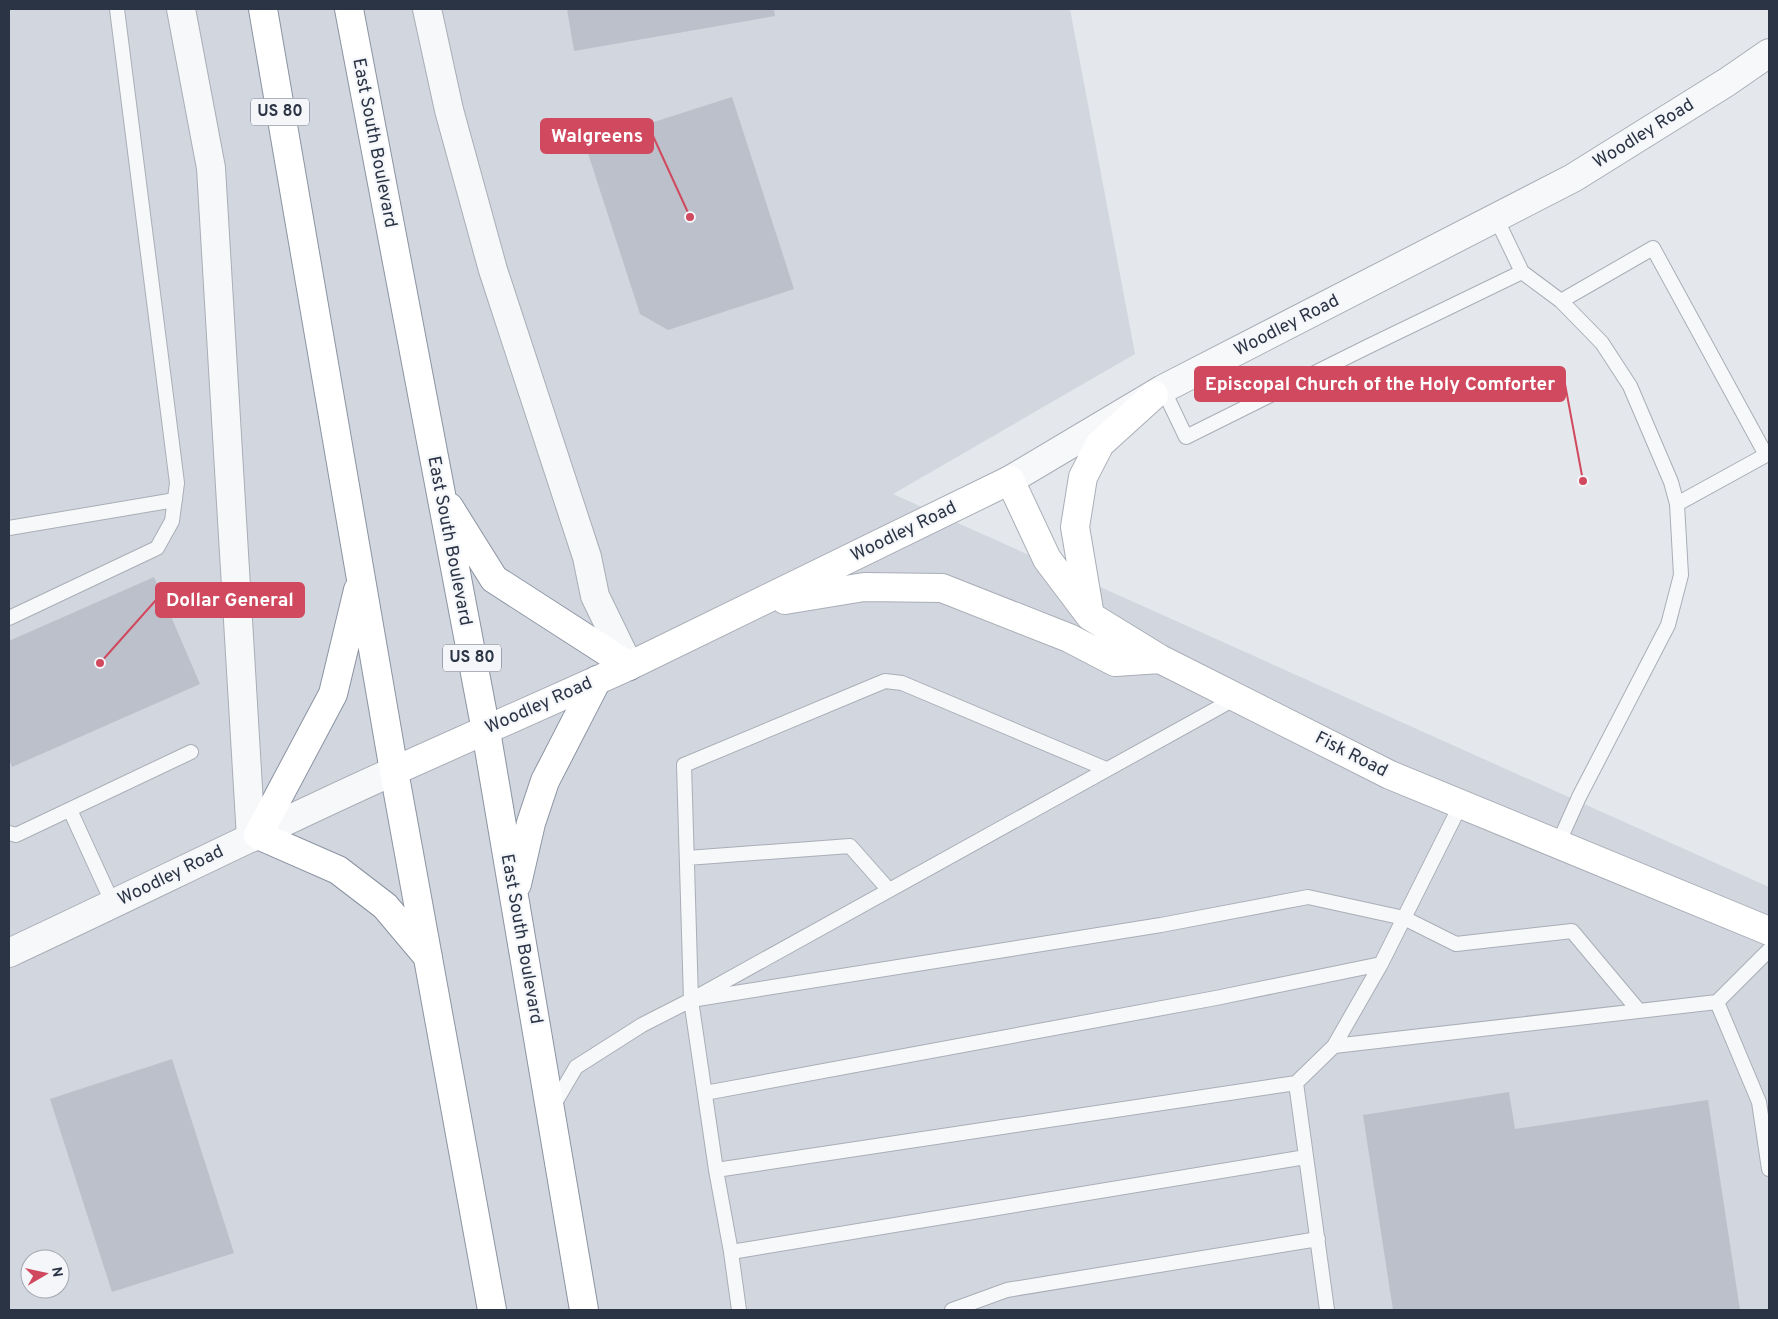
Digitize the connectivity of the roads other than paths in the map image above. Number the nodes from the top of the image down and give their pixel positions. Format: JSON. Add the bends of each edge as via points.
{"nodes":[{"id":1,"x":117,"y":9,"type":"edge"},
{"id":2,"x":181,"y":9,"type":"edge"},
{"id":3,"x":263,"y":9,"type":"edge"},
{"id":4,"x":349,"y":9,"type":"edge"},
{"id":5,"x":427,"y":9,"type":"edge"},
{"id":6,"x":1769,"y":53,"type":"edge"},
{"id":7,"x":1496,"y":218,"type":"junction"},
{"id":8,"x":1522,"y":272,"type":"junction"},
{"id":9,"x":1561,"y":301,"type":"junction"},
{"id":10,"x":1159,"y":392,"type":"junction"},
{"id":11,"x":1010,"y":480,"type":"junction"},
{"id":12,"x":440,"y":493,"type":"junction"},
{"id":13,"x":175,"y":500,"type":"junction"},
{"id":14,"x":1677,"y":504,"type":"junction"},
{"id":15,"x":9,"y":528,"type":"edge"},
{"id":16,"x":361,"y":579,"type":"junction"},
{"id":17,"x":758,"y":604,"type":"junction"},
{"id":18,"x":1090,"y":616,"type":"junction"},
{"id":19,"x":9,"y":618,"type":"edge"},
{"id":20,"x":1160,"y":659,"type":"junction"},
{"id":21,"x":629,"y":666,"type":"junction"},
{"id":22,"x":597,"y":680,"type":"junction"},
{"id":23,"x":1236,"y":698,"type":"junction"},
{"id":24,"x":486,"y":730,"type":"junction"},
{"id":25,"x":191,"y":752,"type":"dead end"},
{"id":26,"x":1106,"y":769,"type":"junction"},
{"id":27,"x":394,"y":771,"type":"junction"},
{"id":28,"x":1461,"y":804,"type":"junction"},
{"id":29,"x":70,"y":810,"type":"junction"},
{"id":30,"x":9,"y":833,"type":"edge"},
{"id":31,"x":255,"y":837,"type":"junction"},
{"id":32,"x":1558,"y":844,"type":"junction"},
{"id":33,"x":687,"y":858,"type":"junction"},
{"id":34,"x":888,"y":889,"type":"junction"},
{"id":35,"x":514,"y":897,"type":"junction"},
{"id":36,"x":113,"y":904,"type":"junction"},
{"id":37,"x":1404,"y":918,"type":"junction"},
{"id":38,"x":1769,"y":931,"type":"edge"},
{"id":39,"x":1769,"y":950,"type":"edge"},
{"id":40,"x":9,"y":953,"type":"edge"},
{"id":41,"x":429,"y":958,"type":"junction"},
{"id":42,"x":1381,"y":964,"type":"junction"},
{"id":43,"x":691,"y":1000,"type":"junction"},
{"id":44,"x":1717,"y":1002,"type":"junction"},
{"id":45,"x":1639,"y":1011,"type":"junction"},
{"id":46,"x":1334,"y":1046,"type":"junction"},
{"id":47,"x":1296,"y":1083,"type":"junction"},
{"id":48,"x":705,"y":1093,"type":"junction"},
{"id":49,"x":550,"y":1111,"type":"junction"},
{"id":50,"x":1306,"y":1157,"type":"junction"},
{"id":51,"x":1769,"y":1169,"type":"edge"},
{"id":52,"x":716,"y":1170,"type":"junction"},
{"id":53,"x":1318,"y":1239,"type":"junction"},
{"id":54,"x":731,"y":1252,"type":"junction"},
{"id":55,"x":492,"y":1310,"type":"edge"},
{"id":56,"x":584,"y":1310,"type":"edge"},
{"id":57,"x":739,"y":1310,"type":"edge"},
{"id":58,"x":952,"y":1310,"type":"edge"},
{"id":59,"x":1327,"y":1310,"type":"edge"}],
"edges":[{"from":1,"to":13,"type":"lane","via":[[177,483]]},
{"from":2,"to":31,"type":"street","via":[[211,168]]},
{"from":3,"to":16,"type":"main road","number":"US 80"},
{"from":4,"to":12,"type":"main road","name":"East South Boulevard","number":"US 80"},
{"from":5,"to":21,"type":"street","via":[[449,110],[494,270],[587,557],[595,596]]},
{"from":6,"to":7,"type":"street","name":"Woodley Road","via":[[1573,178]]},
{"from":7,"to":8,"type":"lane"},
{"from":7,"to":10,"type":"street","name":"Woodley Road"},
{"from":8,"to":9,"type":"lane"},
{"from":8,"to":10,"type":"lane","via":[[1186,437]]},
{"from":9,"to":14,"type":"lane","via":[[1602,343],[1630,386]]},
{"from":9,"to":14,"type":"lane","via":[[1653,248],[1766,455]]},
{"from":10,"to":11,"type":"street","name":"Woodley Road"},
{"from":10,"to":18,"type":"main road","via":[[1100,444],[1083,477],[1075,527]]},
{"from":11,"to":17,"type":"main road","name":"Woodley Road"},
{"from":11,"to":18,"type":"main road","name":"Fisk Road","via":[[1047,559]]},
{"from":12,"to":21,"type":"main road","via":[[494,579]]},
{"from":12,"to":24,"type":"main road","name":"East South Boulevard","number":"US 80"},
{"from":13,"to":15,"type":"lane"},
{"from":13,"to":19,"type":"lane","via":[[172,521],[157,548]]},
{"from":14,"to":32,"type":"lane","via":[[1681,575],[1668,625]]},
{"from":16,"to":27,"type":"main road","number":"US 80"},
{"from":16,"to":31,"type":"main road","via":[[334,694]]},
{"from":17,"to":20,"type":"main road","via":[[864,588],[942,588],[1069,638],[1115,662]]},
{"from":17,"to":21,"type":"main road","name":"Woodley Road"},
{"from":18,"to":20,"type":"main road","name":"Fisk Road"},
{"from":20,"to":23,"type":"main road","name":"Fisk Road"},
{"from":21,"to":22,"type":"main road","name":"Woodley Road"},
{"from":22,"to":24,"type":"main road","name":"Woodley Road"},
{"from":22,"to":35,"type":"main road","via":[[545,781],[531,823]]},
{"from":23,"to":26,"type":"lane"},
{"from":23,"to":28,"type":"main road","name":"Fisk Road","via":[[1390,775]]},
{"from":24,"to":27,"type":"main road","name":"Woodley Road"},
{"from":24,"to":35,"type":"main road","name":"East South Boulevard","number":"US 80"},
{"from":25,"to":29,"type":"lane"},
{"from":26,"to":33,"type":"lane","via":[[902,682],[885,681],[684,765]]},
{"from":26,"to":34,"type":"lane"},
{"from":27,"to":31,"type":"street","name":"Woodley Road"},
{"from":27,"to":41,"type":"main road","number":"US 80"},
{"from":28,"to":32,"type":"main road","name":"Fisk Road"},
{"from":28,"to":37,"type":"lane"},
{"from":29,"to":30,"type":"lane","via":[[16,835]]},
{"from":29,"to":36,"type":"lane"},
{"from":31,"to":36,"type":"street","name":"Woodley Road"},
{"from":31,"to":41,"type":"main road","via":[[338,870],[385,906]]},
{"from":32,"to":38,"type":"main road","name":"Fisk Road"},
{"from":33,"to":34,"type":"lane","via":[[850,846]]},
{"from":33,"to":43,"type":"lane"},
{"from":34,"to":43,"type":"lane"},
{"from":35,"to":49,"type":"main road","name":"East South Boulevard","number":"US 80"},
{"from":36,"to":40,"type":"street","name":"Woodley Road"},
{"from":37,"to":42,"type":"lane"},
{"from":37,"to":43,"type":"lane","via":[[1308,896],[1161,925]]},
{"from":37,"to":45,"type":"lane","via":[[1456,944],[1572,931]]},
{"from":39,"to":44,"type":"lane"},
{"from":41,"to":55,"type":"main road","number":"US 80"},
{"from":42,"to":46,"type":"lane"},
{"from":42,"to":48,"type":"lane"},
{"from":43,"to":48,"type":"lane"},
{"from":43,"to":49,"type":"lane","via":[[642,1025],[576,1067]]},
{"from":44,"to":45,"type":"lane"},
{"from":44,"to":51,"type":"lane","via":[[1759,1102]]},
{"from":45,"to":46,"type":"lane"},
{"from":46,"to":47,"type":"lane"},
{"from":47,"to":50,"type":"lane"},
{"from":47,"to":52,"type":"lane"},
{"from":48,"to":52,"type":"lane"},
{"from":49,"to":56,"type":"main road","name":"East South Boulevard","number":"US 80"},
{"from":50,"to":53,"type":"lane"},
{"from":50,"to":54,"type":"lane"},
{"from":52,"to":54,"type":"lane"},
{"from":53,"to":58,"type":"lane","via":[[1007,1290]]},
{"from":53,"to":59,"type":"lane"},
{"from":54,"to":57,"type":"lane"}]}
